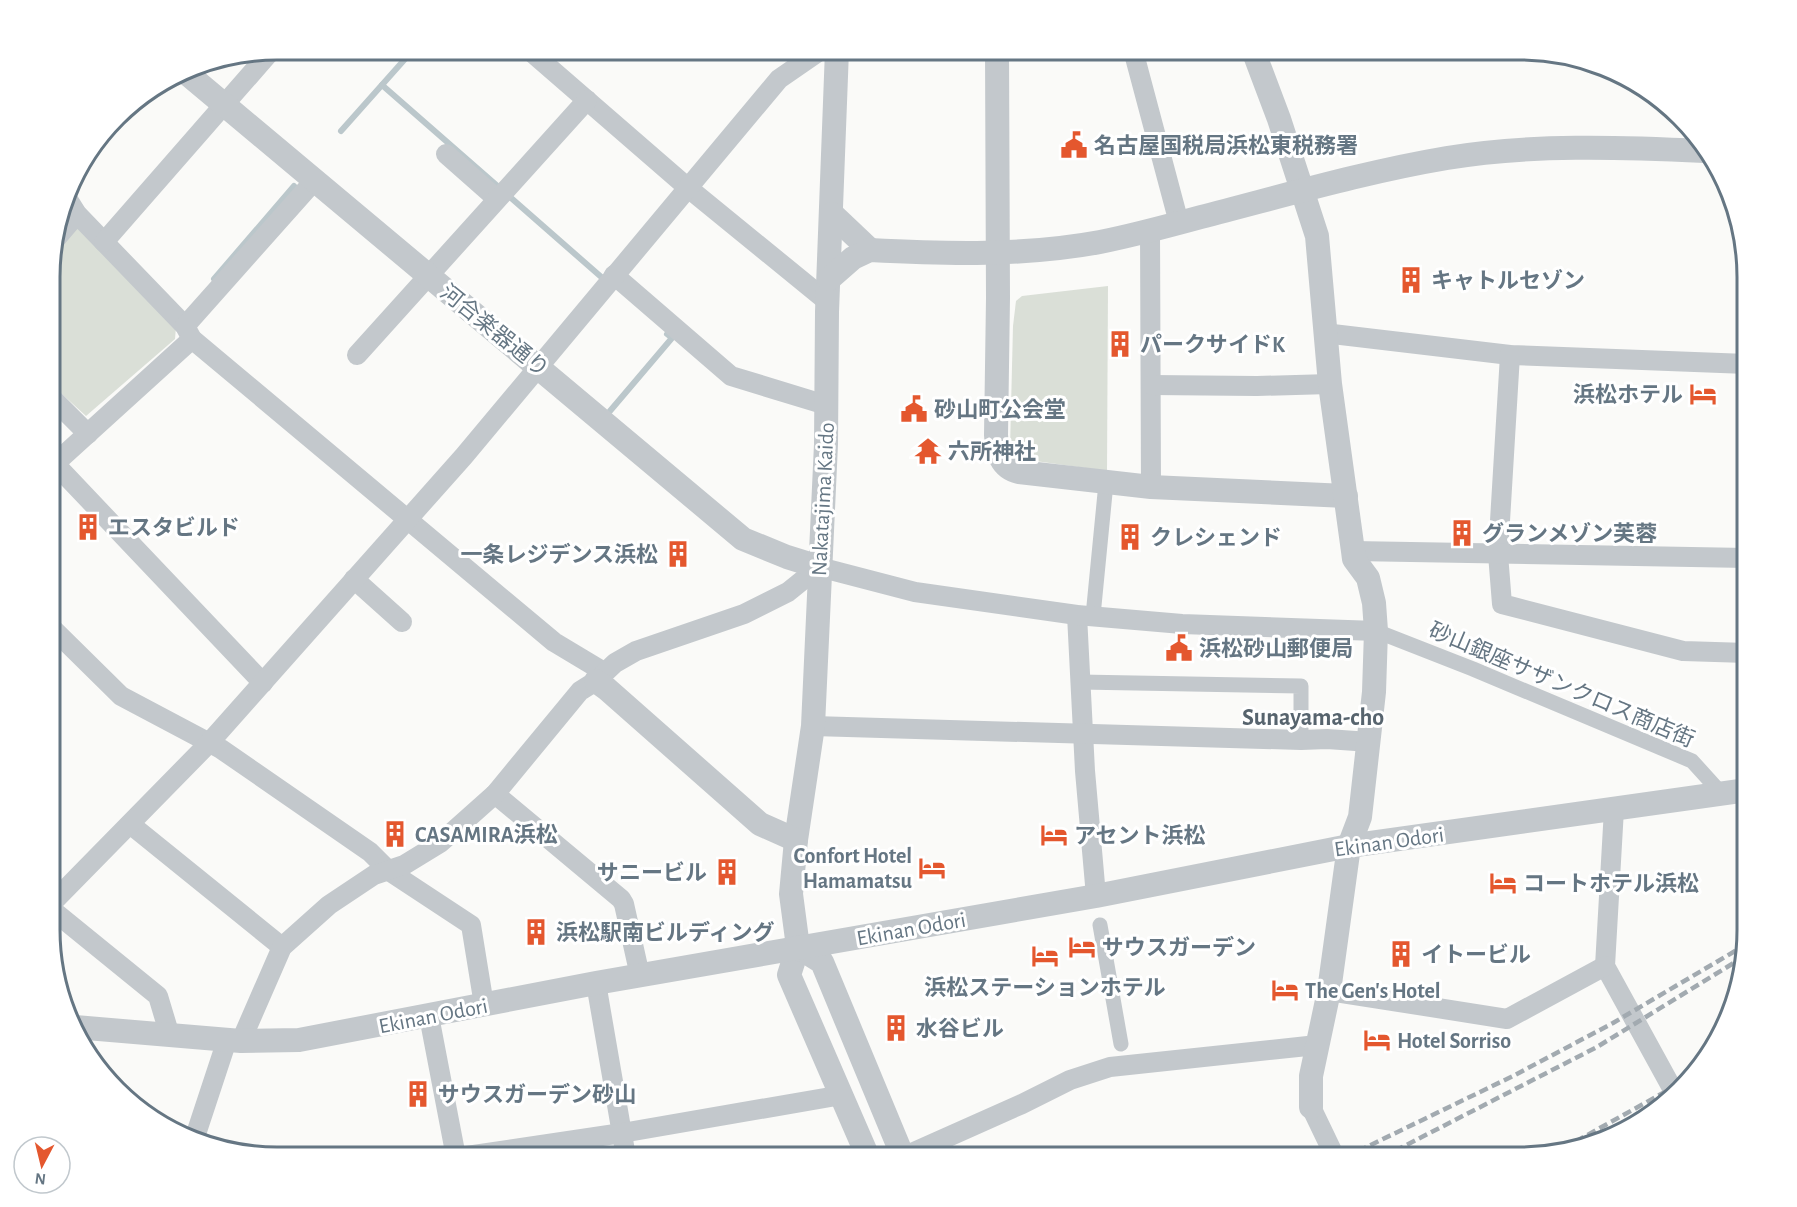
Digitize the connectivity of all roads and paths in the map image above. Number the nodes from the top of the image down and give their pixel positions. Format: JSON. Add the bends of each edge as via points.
{"nodes":[{"id":1,"x":263,"y":60,"type":"edge"},
{"id":2,"x":547,"y":60,"type":"edge"},
{"id":3,"x":807,"y":60,"type":"edge"},
{"id":4,"x":837,"y":60,"type":"edge"},
{"id":5,"x":997,"y":60,"type":"edge"},
{"id":6,"x":1136,"y":60,"type":"edge"},
{"id":7,"x":1257,"y":60,"type":"edge"},
{"id":8,"x":192,"y":78,"type":"edge"},
{"id":9,"x":586,"y":100,"type":"junction"},
{"id":10,"x":224,"y":104,"type":"junction"},
{"id":11,"x":1696,"y":151,"type":"edge"},
{"id":12,"x":446,"y":154,"type":"dead end"},
{"id":13,"x":315,"y":181,"type":"junction"},
{"id":14,"x":687,"y":187,"type":"junction"},
{"id":15,"x":1303,"y":190,"type":"junction"},
{"id":16,"x":502,"y":194,"type":"junction"},
{"id":17,"x":72,"y":206,"type":"edge"},
{"id":18,"x":832,"y":214,"type":"junction"},
{"id":19,"x":1179,"y":223,"type":"junction"},
{"id":20,"x":1150,"y":231,"type":"junction"},
{"id":21,"x":104,"y":242,"type":"junction"},
{"id":22,"x":870,"y":250,"type":"junction"},
{"id":23,"x":998,"y":254,"type":"junction"},
{"id":24,"x":428,"y":275,"type":"junction"},
{"id":25,"x":610,"y":280,"type":"junction"},
{"id":26,"x":829,"y":290,"type":"junction"},
{"id":27,"x":188,"y":333,"type":"junction"},
{"id":28,"x":1324,"y":333,"type":"junction"},
{"id":29,"x":357,"y":355,"type":"dead end"},
{"id":30,"x":1510,"y":355,"type":"junction"},
{"id":31,"x":1737,"y":364,"type":"edge"},
{"id":32,"x":539,"y":367,"type":"junction"},
{"id":33,"x":1330,"y":384,"type":"junction"},
{"id":34,"x":1152,"y":385,"type":"junction"},
{"id":35,"x":826,"y":405,"type":"junction"},
{"id":36,"x":60,"y":406,"type":"edge"},
{"id":37,"x":88,"y":434,"type":"junction"},
{"id":38,"x":60,"y":459,"type":"edge"},
{"id":39,"x":60,"y":472,"type":"edge"},
{"id":40,"x":1106,"y":483,"type":"junction"},
{"id":41,"x":1151,"y":487,"type":"junction"},
{"id":42,"x":1346,"y":496,"type":"junction"},
{"id":43,"x":408,"y":519,"type":"junction"},
{"id":44,"x":1353,"y":551,"type":"junction"},
{"id":45,"x":1498,"y":554,"type":"junction"},
{"id":46,"x":1737,"y":558,"type":"edge"},
{"id":47,"x":819,"y":567,"type":"junction"},
{"id":48,"x":354,"y":579,"type":"junction"},
{"id":49,"x":1085,"y":616,"type":"junction"},
{"id":50,"x":402,"y":621,"type":"dead end"},
{"id":51,"x":1376,"y":631,"type":"junction"},
{"id":52,"x":60,"y":636,"type":"edge"},
{"id":53,"x":1737,"y":653,"type":"edge"},
{"id":54,"x":600,"y":676,"type":"junction"},
{"id":55,"x":1080,"y":682,"type":"junction"},
{"id":56,"x":263,"y":683,"type":"junction"},
{"id":57,"x":813,"y":726,"type":"junction"},
{"id":58,"x":1083,"y":732,"type":"junction"},
{"id":59,"x":1301,"y":740,"type":"junction"},
{"id":60,"x":1370,"y":742,"type":"junction"},
{"id":61,"x":209,"y":743,"type":"junction"},
{"id":62,"x":1737,"y":791,"type":"edge"},
{"id":63,"x":1721,"y":793,"type":"junction"},
{"id":64,"x":495,"y":794,"type":"junction"},
{"id":65,"x":1614,"y":809,"type":"junction"},
{"id":66,"x":130,"y":824,"type":"junction"},
{"id":67,"x":796,"y":840,"type":"junction"},
{"id":68,"x":1349,"y":846,"type":"junction"},
{"id":69,"x":389,"y":870,"type":"junction"},
{"id":70,"x":1096,"y":896,"type":"junction"},
{"id":71,"x":60,"y":898,"type":"edge"},
{"id":72,"x":60,"y":914,"type":"edge"},
{"id":73,"x":1100,"y":925,"type":"dead end"},
{"id":74,"x":282,"y":947,"type":"junction"},
{"id":75,"x":798,"y":947,"type":"junction"},
{"id":76,"x":1605,"y":966,"type":"junction"},
{"id":77,"x":640,"y":976,"type":"junction"},
{"id":78,"x":596,"y":983,"type":"junction"},
{"id":79,"x":1329,"y":991,"type":"junction"},
{"id":80,"x":484,"y":1005,"type":"junction"},
{"id":81,"x":429,"y":1016,"type":"junction"},
{"id":82,"x":83,"y":1028,"type":"edge"},
{"id":83,"x":170,"y":1036,"type":"junction"},
{"id":84,"x":234,"y":1040,"type":"junction"},
{"id":85,"x":1121,"y":1044,"type":"dead end"},
{"id":86,"x":1317,"y":1045,"type":"junction"},
{"id":87,"x":1671,"y":1085,"type":"edge"},
{"id":88,"x":842,"y":1095,"type":"junction"},
{"id":89,"x":1311,"y":1107,"type":"joint"},
{"id":90,"x":198,"y":1131,"type":"edge"},
{"id":91,"x":622,"y":1133,"type":"junction"},
{"id":92,"x":456,"y":1147,"type":"edge"},
{"id":93,"x":526,"y":1147,"type":"edge"},
{"id":94,"x":624,"y":1147,"type":"edge"},
{"id":95,"x":864,"y":1147,"type":"edge"},
{"id":96,"x":899,"y":1147,"type":"edge"},
{"id":97,"x":925,"y":1147,"type":"edge"},
{"id":98,"x":1330,"y":1147,"type":"edge"}],
"edges":[{"from":1,"to":10,"type":"street"},
{"from":2,"to":9,"type":"street"},
{"from":3,"to":14,"type":"street","via":[[779,79]]},
{"from":4,"to":18,"type":"street","name":"Nakatajima Kaido"},
{"from":5,"to":23,"type":"street"},
{"from":6,"to":19,"type":"street"},
{"from":7,"to":15,"type":"street"},
{"from":8,"to":10,"type":"street","name":"河合楽器通り"},
{"from":9,"to":14,"type":"street"},
{"from":9,"to":16,"type":"street"},
{"from":10,"to":13,"type":"street","name":"河合楽器通り"},
{"from":10,"to":21,"type":"street"},
{"from":11,"to":15,"type":"street","via":[[1574,149],[1479,153]]},
{"from":12,"to":16,"type":"street"},
{"from":13,"to":24,"type":"street","name":"河合楽器通り"},
{"from":13,"to":27,"type":"street"},
{"from":14,"to":25,"type":"street"},
{"from":14,"to":26,"type":"street"},
{"from":15,"to":19,"type":"street"},
{"from":15,"to":28,"type":"street","via":[[1317,236]]},
{"from":16,"to":24,"type":"street"},
{"from":17,"to":21,"type":"street"},
{"from":18,"to":22,"type":"street"},
{"from":18,"to":26,"type":"street","name":"Nakatajima Kaido"},
{"from":19,"to":20,"type":"street"},
{"from":20,"to":23,"type":"street","via":[[1065,248]]},
{"from":20,"to":34,"type":"street"},
{"from":21,"to":27,"type":"street"},
{"from":22,"to":23,"type":"street"},
{"from":22,"to":26,"type":"street","via":[[853,258]]},
{"from":23,"to":40,"type":"street","via":[[996,447],[1001,460],[1010,470],[1019,472]]},
{"from":24,"to":29,"type":"street"},
{"from":24,"to":32,"type":"street","name":"河合楽器通り"},
{"from":25,"to":32,"type":"street"},
{"from":25,"to":35,"type":"street","via":[[731,376]]},
{"from":26,"to":35,"type":"street","name":"Nakatajima Kaido"},
{"from":27,"to":37,"type":"street"},
{"from":27,"to":43,"type":"street"},
{"from":28,"to":30,"type":"street"},
{"from":28,"to":33,"type":"street"},
{"from":30,"to":31,"type":"street"},
{"from":30,"to":45,"type":"street"},
{"from":32,"to":43,"type":"street"},
{"from":32,"to":47,"type":"street","name":"河合楽器通り","via":[[743,539]]},
{"from":33,"to":34,"type":"street"},
{"from":33,"to":42,"type":"street"},
{"from":34,"to":41,"type":"street"},
{"from":35,"to":47,"type":"street","name":"Nakatajima Kaido"},
{"from":36,"to":37,"type":"street"},
{"from":37,"to":38,"type":"street"},
{"from":39,"to":56,"type":"street"},
{"from":40,"to":41,"type":"street"},
{"from":40,"to":49,"type":"street"},
{"from":41,"to":42,"type":"street"},
{"from":42,"to":44,"type":"street"},
{"from":43,"to":48,"type":"street"},
{"from":43,"to":54,"type":"street"},
{"from":44,"to":45,"type":"street"},
{"from":44,"to":51,"type":"street","via":[[1354,559],[1368,578]]},
{"from":45,"to":46,"type":"street"},
{"from":45,"to":53,"type":"street","via":[[1502,604],[1683,651]]},
{"from":47,"to":49,"type":"street","via":[[915,592]]},
{"from":47,"to":54,"type":"street","via":[[788,592],[744,614],[636,651]]},
{"from":47,"to":57,"type":"street","name":"Nakatajima Kaido"},
{"from":48,"to":50,"type":"street"},
{"from":48,"to":56,"type":"street"},
{"from":49,"to":51,"type":"street"},
{"from":49,"to":55,"type":"street"},
{"from":51,"to":60,"type":"street"},
{"from":51,"to":63,"type":"street","name":"砂山銀座サザンクロス商店街","via":[[1692,761]]},
{"from":52,"to":61,"type":"street","via":[[122,696]]},
{"from":54,"to":64,"type":"street","via":[[580,691]]},
{"from":54,"to":67,"type":"street","via":[[760,824]]},
{"from":55,"to":58,"type":"street"},
{"from":55,"to":59,"type":"street","via":[[1301,687]]},
{"from":56,"to":61,"type":"street"},
{"from":57,"to":58,"type":"street"},
{"from":57,"to":67,"type":"street","name":"Nakatajima Kaido"},
{"from":58,"to":59,"type":"street"},
{"from":58,"to":70,"type":"street"},
{"from":59,"to":60,"type":"street"},
{"from":60,"to":68,"type":"street","via":[[1360,816]]},
{"from":61,"to":66,"type":"street"},
{"from":61,"to":69,"type":"street","via":[[370,852]]},
{"from":62,"to":63,"type":"street","name":"Ekinan Odori"},
{"from":63,"to":65,"type":"street","name":"Ekinan Odori"},
{"from":64,"to":69,"type":"street","via":[[440,843]]},
{"from":64,"to":77,"type":"street","via":[[621,899]]},
{"from":65,"to":68,"type":"street","name":"Ekinan Odori"},
{"from":65,"to":76,"type":"street"},
{"from":66,"to":71,"type":"street"},
{"from":66,"to":74,"type":"street"},
{"from":67,"to":75,"type":"street","name":"Nakatajima Kaido","via":[[791,894]]},
{"from":68,"to":70,"type":"street","name":"Ekinan Odori"},
{"from":68,"to":79,"type":"street"},
{"from":69,"to":74,"type":"street","via":[[374,875],[329,905]]},
{"from":69,"to":80,"type":"street","via":[[471,925]]},
{"from":70,"to":75,"type":"street","name":"Ekinan Odori"},
{"from":72,"to":83,"type":"street","via":[[158,996]]},
{"from":73,"to":85,"type":"street"},
{"from":74,"to":84,"type":"street"},
{"from":75,"to":77,"type":"street","name":"Ekinan Odori"},
{"from":75,"to":88,"type":"street","via":[[789,975]]},
{"from":75,"to":96,"type":"street","via":[[822,962]]},
{"from":76,"to":79,"type":"street","via":[[1506,1019]]},
{"from":76,"to":87,"type":"street"},
{"from":77,"to":78,"type":"street","name":"Ekinan Odori"},
{"from":78,"to":80,"type":"street","name":"Ekinan Odori"},
{"from":78,"to":91,"type":"street"},
{"from":79,"to":86,"type":"street"},
{"from":80,"to":81,"type":"street","name":"Ekinan Odori"},
{"from":81,"to":84,"type":"street","name":"Ekinan Odori","via":[[299,1040]]},
{"from":81,"to":92,"type":"street"},
{"from":82,"to":83,"type":"street","name":"Ekinan Odori"},
{"from":83,"to":84,"type":"street","name":"Ekinan Odori"},
{"from":84,"to":90,"type":"street"},
{"from":86,"to":89,"type":"street"},
{"from":86,"to":97,"type":"street","via":[[1110,1067],[1070,1080]]},
{"from":88,"to":91,"type":"street"},
{"from":88,"to":95,"type":"street"},
{"from":89,"to":98,"type":"street"},
{"from":91,"to":93,"type":"street"},
{"from":91,"to":94,"type":"street"}]}
